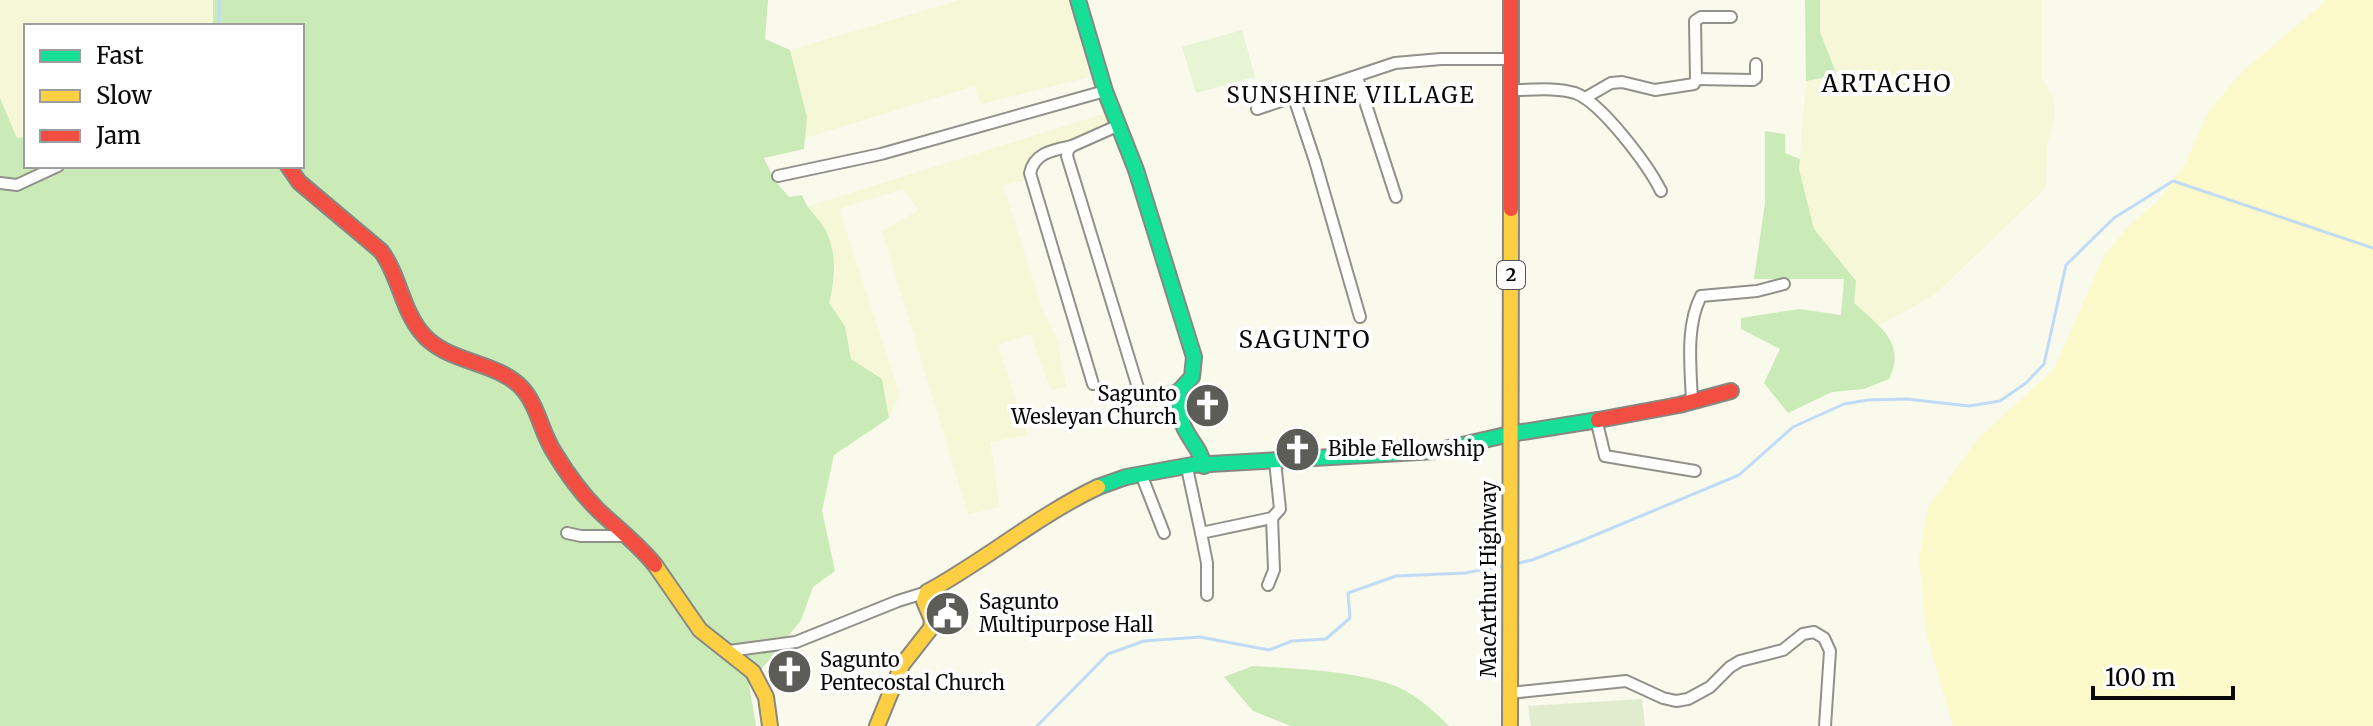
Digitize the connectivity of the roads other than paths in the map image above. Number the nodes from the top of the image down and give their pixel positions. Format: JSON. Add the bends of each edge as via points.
{"nodes":[{"id":1,"x":1078,"y":0,"type":"edge"},
{"id":2,"x":1511,"y":0,"type":"edge"},
{"id":3,"x":1731,"y":17,"type":"dead end"},
{"id":4,"x":1512,"y":59,"type":"junction"},
{"id":5,"x":1756,"y":64,"type":"dead end"},
{"id":6,"x":1357,"y":77,"type":"junction"},
{"id":7,"x":1696,"y":79,"type":"junction"},
{"id":8,"x":1512,"y":90,"type":"junction"},
{"id":9,"x":1105,"y":91,"type":"junction"},
{"id":10,"x":1294,"y":98,"type":"junction"},
{"id":11,"x":1585,"y":98,"type":"junction"},
{"id":12,"x":1257,"y":109,"type":"dead end"},
{"id":13,"x":1117,"y":126,"type":"junction"},
{"id":14,"x":1072,"y":146,"type":"junction"},
{"id":15,"x":54,"y":168,"type":"edge"},
{"id":16,"x":289,"y":168,"type":"edge"},
{"id":17,"x":778,"y":176,"type":"dead end"},
{"id":18,"x":0,"y":183,"type":"edge"},
{"id":19,"x":1661,"y":191,"type":"dead end"},
{"id":20,"x":1396,"y":197,"type":"dead end"},
{"id":21,"x":1784,"y":284,"type":"dead end"},
{"id":22,"x":1360,"y":317,"type":"dead end"},
{"id":23,"x":1093,"y":384,"type":"dead end"},
{"id":24,"x":1179,"y":391,"type":"junction"},
{"id":25,"x":1731,"y":391,"type":"dead end"},
{"id":26,"x":1692,"y":403,"type":"junction"},
{"id":27,"x":1596,"y":419,"type":"junction"},
{"id":28,"x":1509,"y":434,"type":"junction"},
{"id":29,"x":1275,"y":461,"type":"junction"},
{"id":30,"x":1204,"y":466,"type":"junction"},
{"id":31,"x":1187,"y":468,"type":"junction"},
{"id":32,"x":1695,"y":471,"type":"dead end"},
{"id":33,"x":1141,"y":474,"type":"junction"},
{"id":34,"x":1272,"y":518,"type":"junction"},
{"id":35,"x":567,"y":533,"type":"dead end"},
{"id":36,"x":1164,"y":533,"type":"dead end"},
{"id":37,"x":1201,"y":533,"type":"junction"},
{"id":38,"x":625,"y":536,"type":"junction"},
{"id":39,"x":1268,"y":585,"type":"dead end"},
{"id":40,"x":927,"y":592,"type":"junction"},
{"id":41,"x":1207,"y":595,"type":"dead end"},
{"id":42,"x":729,"y":651,"type":"junction"},
{"id":43,"x":1510,"y":693,"type":"junction"},
{"id":44,"x":770,"y":726,"type":"edge"},
{"id":45,"x":877,"y":726,"type":"edge"},
{"id":46,"x":1510,"y":726,"type":"edge"},
{"id":47,"x":1825,"y":726,"type":"edge"}],
"edges":[{"from":1,"to":9,"type":"main road"},
{"from":2,"to":4,"type":"main road","name":"MacArthur Highway","number":"2"},
{"from":3,"to":7,"type":"street","via":[[1695,21]]},
{"from":4,"to":6,"type":"street","via":[[1403,62]]},
{"from":4,"to":8,"type":"main road","name":"MacArthur Highway","number":"2"},
{"from":5,"to":7,"type":"street","via":[[1753,80]]},
{"from":6,"to":10,"type":"street"},
{"from":6,"to":20,"type":"street"},
{"from":7,"to":11,"type":"street","via":[[1684,87],[1655,90],[1611,83]]},
{"from":8,"to":11,"type":"street","via":[[1567,91]]},
{"from":8,"to":28,"type":"main road","name":"MacArthur Highway","number":"2"},
{"from":9,"to":13,"type":"main road"},
{"from":9,"to":17,"type":"street","via":[[881,154]]},
{"from":10,"to":12,"type":"street"},
{"from":10,"to":22,"type":"street"},
{"from":11,"to":19,"type":"street","via":[[1633,146]]},
{"from":13,"to":14,"type":"street"},
{"from":13,"to":24,"type":"main road","via":[[1136,170],[1194,357],[1195,374]]},
{"from":14,"to":23,"type":"street","via":[[1041,155],[1030,173]]},
{"from":14,"to":24,"type":"street","via":[[1067,156],[1139,391],[1149,396]]},
{"from":15,"to":18,"type":"street","via":[[17,185]]},
{"from":16,"to":38,"type":"main road","via":[[381,251],[422,334],[443,349],[501,371],[523,389],[553,451],[595,507]]},
{"from":21,"to":26,"type":"street","via":[[1701,296],[1690,345]]},
{"from":24,"to":30,"type":"main road","via":[[1183,426],[1202,451]]},
{"from":25,"to":26,"type":"main road"},
{"from":26,"to":27,"type":"main road"},
{"from":27,"to":28,"type":"main road"},
{"from":27,"to":32,"type":"street","via":[[1605,456]]},
{"from":28,"to":29,"type":"main road","via":[[1397,455]]},
{"from":28,"to":43,"type":"main road","name":"MacArthur Highway","number":"2"},
{"from":29,"to":30,"type":"main road"},
{"from":29,"to":34,"type":"street","via":[[1280,509]]},
{"from":30,"to":31,"type":"main road"},
{"from":31,"to":33,"type":"main road"},
{"from":31,"to":37,"type":"street"},
{"from":33,"to":36,"type":"street"},
{"from":33,"to":40,"type":"main road","via":[[1082,495]]},
{"from":34,"to":37,"type":"street"},
{"from":34,"to":39,"type":"street","via":[[1274,570]]},
{"from":35,"to":38,"type":"street"},
{"from":37,"to":41,"type":"street"},
{"from":38,"to":42,"type":"main road","via":[[666,579],[700,630]]},
{"from":40,"to":42,"type":"street","via":[[796,642]]},
{"from":40,"to":45,"type":"main road","via":[[924,601],[932,624],[902,665]]},
{"from":42,"to":44,"type":"main road","via":[[749,668],[764,692]]},
{"from":43,"to":46,"type":"main road","name":"MacArthur Highway","number":"2"},
{"from":43,"to":47,"type":"street","via":[[1626,681],[1663,698],[1688,699],[1740,661],[1783,650],[1814,632],[1830,651]]}]}
